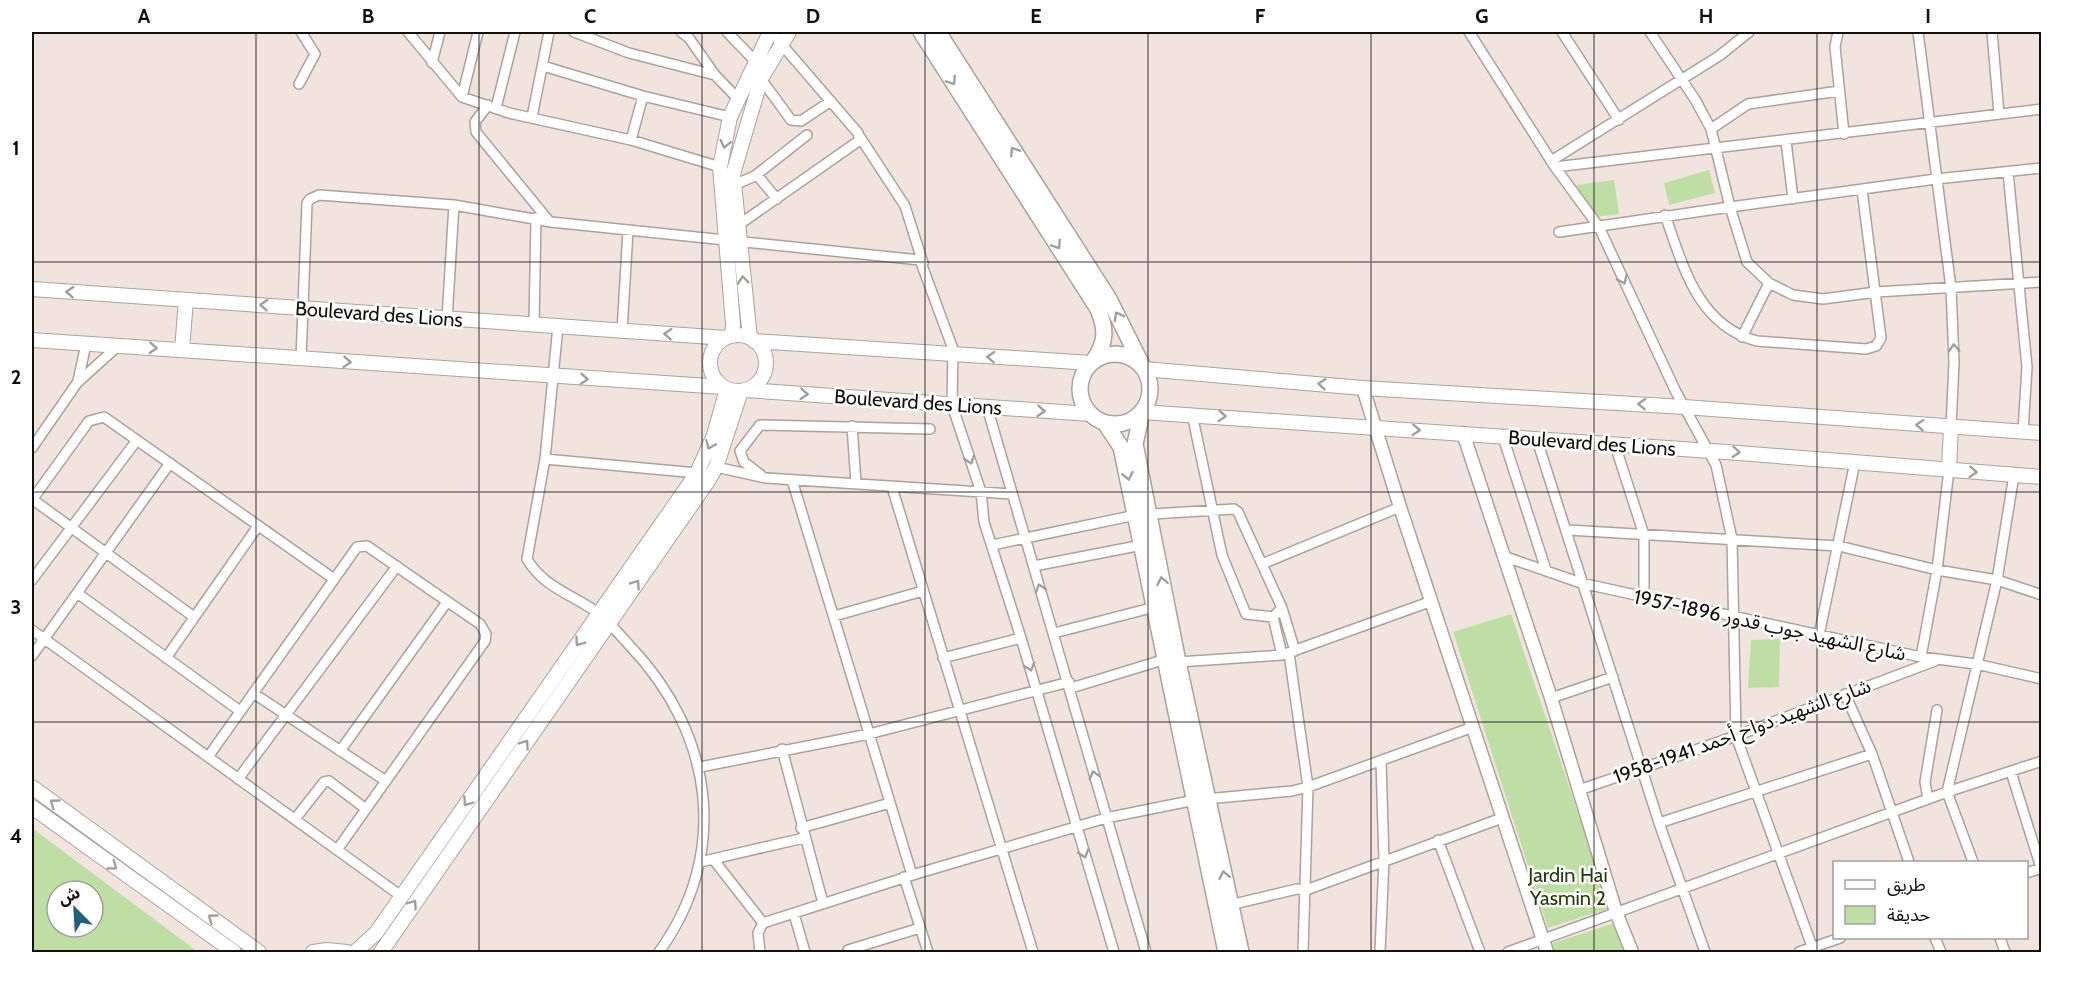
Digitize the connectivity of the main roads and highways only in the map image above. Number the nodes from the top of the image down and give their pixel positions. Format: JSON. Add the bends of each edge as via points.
{"nodes":[{"id":1,"x":770,"y":32,"type":"edge"},
{"id":2,"x":921,"y":32,"type":"edge"},
{"id":3,"x":938,"y":32,"type":"edge"},
{"id":4,"x":785,"y":38,"type":"edge"},
{"id":5,"x":732,"y":242,"type":"junction"},
{"id":6,"x":32,"y":289,"type":"edge"},
{"id":7,"x":186,"y":300,"type":"junction"},
{"id":8,"x":729,"y":337,"type":"junction"},
{"id":9,"x":752,"y":339,"type":"junction"},
{"id":10,"x":32,"y":340,"type":"edge"},
{"id":11,"x":182,"y":350,"type":"junction"},
{"id":12,"x":1093,"y":361,"type":"junction"},
{"id":13,"x":1144,"y":369,"type":"junction"},
{"id":14,"x":734,"y":390,"type":"junction"},
{"id":15,"x":1142,"y":412,"type":"junction"},
{"id":16,"x":1090,"y":414,"type":"junction"},
{"id":17,"x":1105,"y":423,"type":"junction"},
{"id":18,"x":1951,"y":427,"type":"junction"},
{"id":19,"x":2042,"y":433,"type":"edge"},
{"id":20,"x":1949,"y":470,"type":"junction"},
{"id":21,"x":2042,"y":477,"type":"edge"},
{"id":22,"x":1142,"y":515,"type":"junction"},
{"id":23,"x":1172,"y":660,"type":"junction"},
{"id":24,"x":32,"y":786,"type":"edge"},
{"id":25,"x":1201,"y":800,"type":"junction"},
{"id":26,"x":32,"y":807,"type":"edge"},
{"id":27,"x":234,"y":952,"type":"edge"},
{"id":28,"x":259,"y":952,"type":"edge"},
{"id":29,"x":313,"y":952,"type":"edge"},
{"id":30,"x":346,"y":952,"type":"edge"},
{"id":31,"x":355,"y":952,"type":"edge"},
{"id":32,"x":381,"y":952,"type":"edge"},
{"id":33,"x":1226,"y":952,"type":"edge"},
{"id":34,"x":1240,"y":952,"type":"edge"}],
"edges":[{"from":1,"to":5,"type":"main road","one_way":true,"via":[[730,117],[720,167]]},
{"from":2,"to":12,"type":"main road","one_way":true,"via":[[1098,309],[1106,333],[1103,348]]},
{"from":13,"to":3,"type":"main road","one_way":true,"via":[[1108,299]]},
{"from":4,"to":5,"type":"main road","via":[[761,79],[733,174],[737,226]]},
{"from":5,"to":8,"type":"main road","via":[[733,324]]},
{"from":9,"to":5,"type":"main road","one_way":true},
{"from":7,"to":6,"type":"main road","name":"Boulevard des Lions","one_way":true},
{"from":8,"to":7,"type":"main road","name":"Boulevard des Lions","one_way":true},
{"from":7,"to":11,"type":"main road"},
{"from":8,"to":9,"type":"main road"},
{"from":8,"to":14,"type":"main road","via":[[717,344],[710,359],[712,375]]},
{"from":12,"to":9,"type":"main road","one_way":true},
{"from":9,"to":14,"type":"main road","via":[[764,353],[766,368],[759,382]]},
{"from":10,"to":11,"type":"main road","name":"Boulevard des Lions","one_way":true},
{"from":11,"to":14,"type":"main road","name":"Boulevard des Lions","one_way":true},
{"from":12,"to":13,"type":"main road","via":[[1109,354],[1125,355]]},
{"from":12,"to":16,"type":"main road","via":[[1082,375],[1079,392]]},
{"from":13,"to":15,"type":"main road","via":[[1151,390]]},
{"from":18,"to":13,"type":"main road","name":"Boulevard des Lions","one_way":true,"via":[[1363,388]]},
{"from":14,"to":16,"type":"main road","name":"Boulevard des Lions","one_way":true},
{"from":14,"to":31,"type":"main road","one_way":true,"via":[[697,473],[371,939]]},
{"from":32,"to":14,"type":"main road","one_way":true,"via":[[716,467]]},
{"from":15,"to":17,"type":"main road","via":[[1126,423]]},
{"from":15,"to":20,"type":"main road","name":"Boulevard des Lions","one_way":true},
{"from":15,"to":22,"type":"main road","via":[[1135,444]]},
{"from":16,"to":17,"type":"main road"},
{"from":17,"to":22,"type":"main road","one_way":true,"via":[[1121,447]]},
{"from":18,"to":19,"type":"main road","name":"Boulevard des Lions"},
{"from":18,"to":20,"type":"main road"},
{"from":20,"to":21,"type":"main road","name":"Boulevard des Lions","one_way":true},
{"from":23,"to":22,"type":"main road","one_way":true},
{"from":22,"to":23,"type":"main road","via":[[1142,545],[1155,607]]},
{"from":23,"to":25,"type":"main road"},
{"from":28,"to":24,"type":"main road","one_way":true},
{"from":25,"to":33,"type":"main road"},
{"from":34,"to":25,"type":"main road","one_way":true},
{"from":26,"to":27,"type":"main road","one_way":true},
{"from":29,"to":30,"type":"main road"}]}
